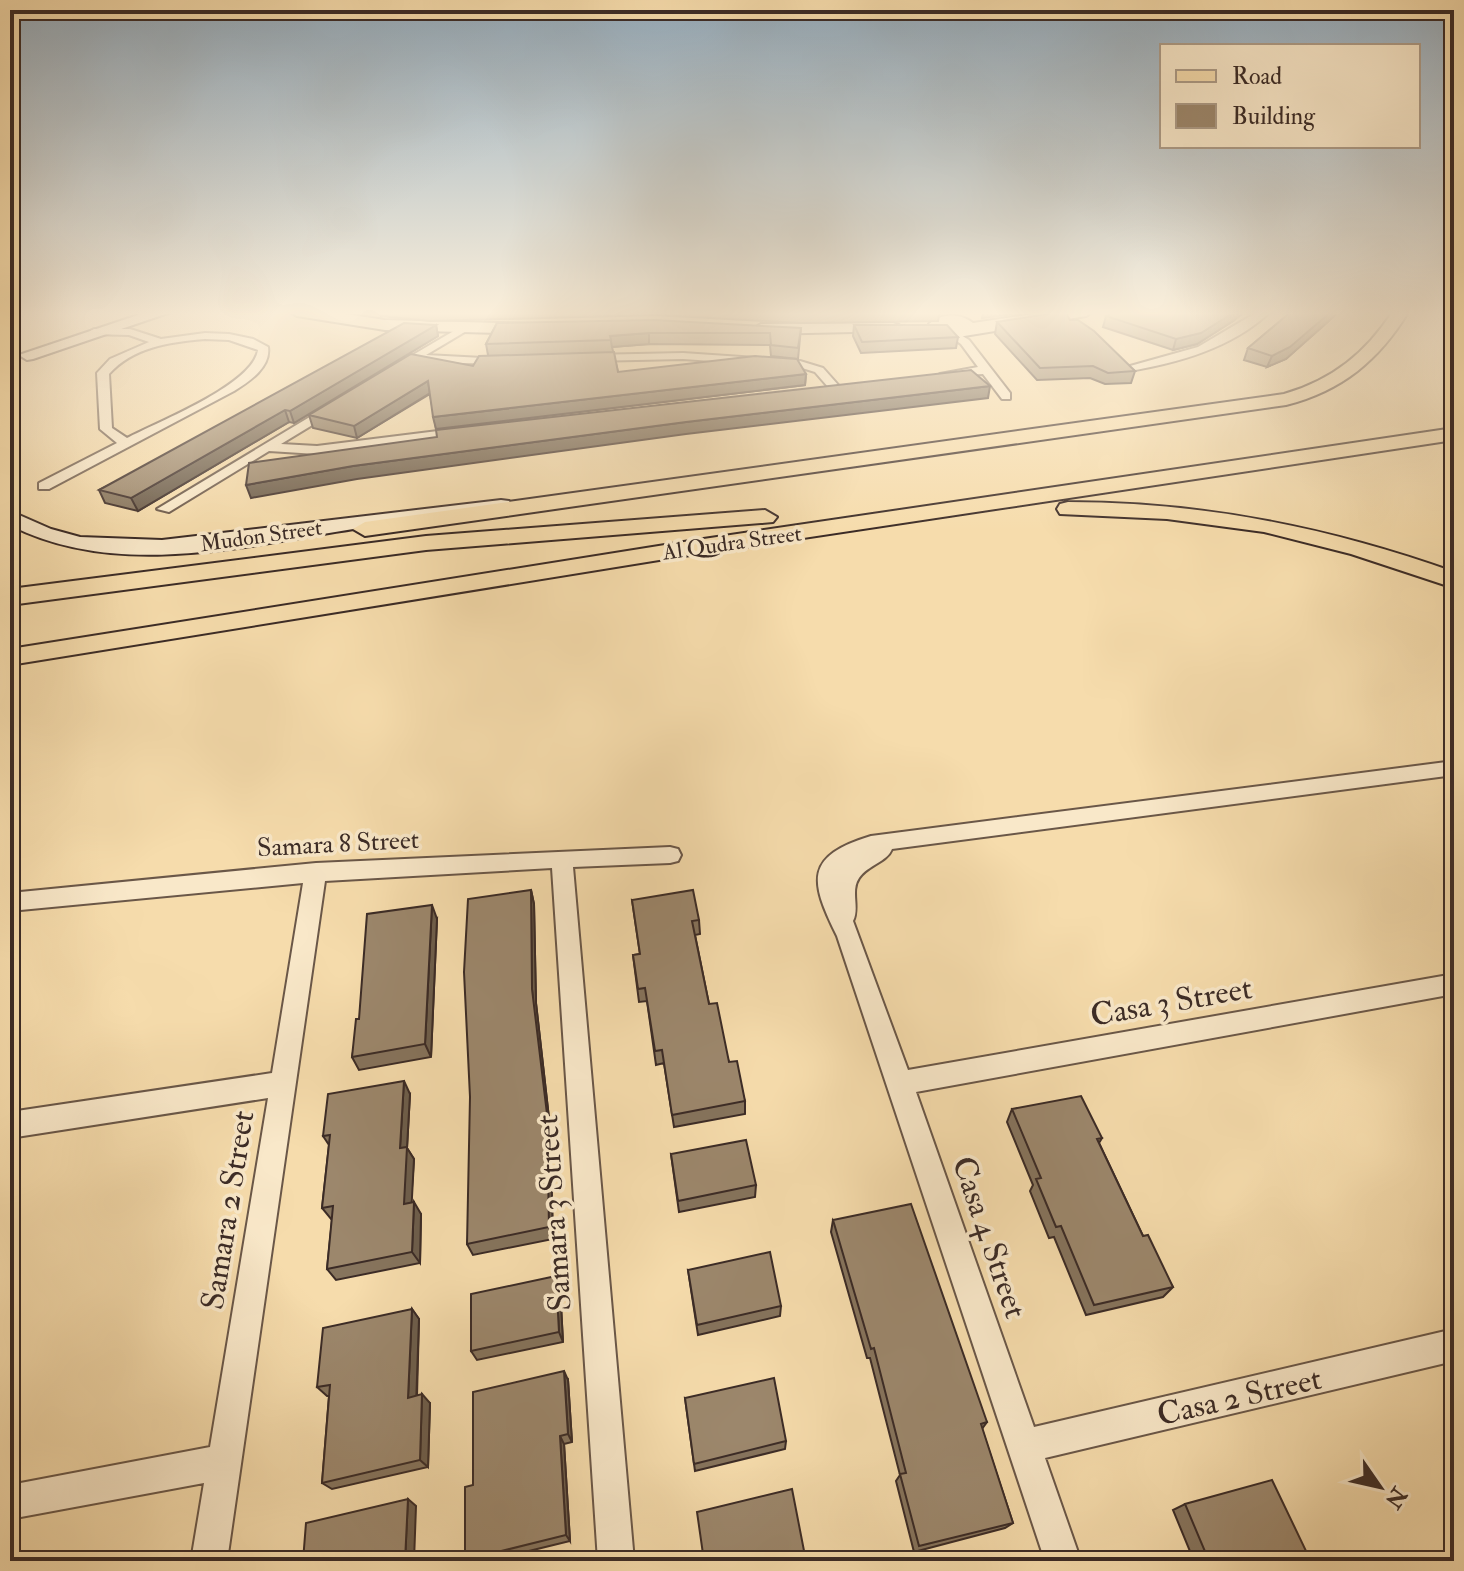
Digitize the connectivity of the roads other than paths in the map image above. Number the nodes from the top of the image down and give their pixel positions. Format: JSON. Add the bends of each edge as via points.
{"nodes":[{"id":1,"x":104,"y":384,"type":"edge"},
{"id":2,"x":237,"y":384,"type":"edge"},
{"id":3,"x":846,"y":384,"type":"edge"},
{"id":4,"x":997,"y":384,"type":"edge"},
{"id":5,"x":1330,"y":384,"type":"edge"},
{"id":6,"x":833,"y":386,"type":"joint"},
{"id":7,"x":818,"y":388,"type":"edge"},
{"id":8,"x":1006,"y":396,"type":"dead end"},
{"id":9,"x":347,"y":399,"type":"edge"},
{"id":10,"x":1454,"y":423,"type":"edge"},
{"id":11,"x":476,"y":430,"type":"edge"},
{"id":12,"x":1454,"y":434,"type":"edge"},
{"id":13,"x":127,"y":442,"type":"junction"},
{"id":14,"x":266,"y":447,"type":"junction"},
{"id":15,"x":44,"y":486,"type":"dead end"},
{"id":16,"x":515,"y":506,"type":"junction"},
{"id":17,"x":164,"y":509,"type":"dead end"},
{"id":18,"x":10,"y":517,"type":"edge"},
{"id":19,"x":873,"y":522,"type":"junction"},
{"id":20,"x":1454,"y":580,"type":"edge"},
{"id":21,"x":10,"y":588,"type":"edge"},
{"id":22,"x":10,"y":597,"type":"edge"},
{"id":23,"x":10,"y":657,"type":"edge"},
{"id":24,"x":1454,"y":768,"type":"edge"},
{"id":25,"x":670,"y":855,"type":"dead end"},
{"id":26,"x":562,"y":859,"type":"junction"},
{"id":27,"x":316,"y":871,"type":"junction"},
{"id":28,"x":10,"y":902,"type":"edge"},
{"id":29,"x":1454,"y":984,"type":"edge"},
{"id":30,"x":283,"y":1083,"type":"junction"},
{"id":31,"x":900,"y":1083,"type":"junction"},
{"id":32,"x":10,"y":1125,"type":"edge"},
{"id":33,"x":1454,"y":1345,"type":"edge"},
{"id":34,"x":1024,"y":1446,"type":"junction"},
{"id":35,"x":223,"y":1462,"type":"junction"},
{"id":36,"x":10,"y":1502,"type":"edge"},
{"id":37,"x":209,"y":1561,"type":"edge"},
{"id":38,"x":616,"y":1561,"type":"edge"},
{"id":39,"x":1063,"y":1561,"type":"edge"}],
"edges":[{"from":1,"to":13,"type":"street","via":[[106,429]]},
{"from":2,"to":13,"type":"street"},
{"from":3,"to":6,"type":"street"},
{"from":4,"to":8,"type":"street"},
{"from":5,"to":16,"type":"main road","via":[[1286,399]]},
{"from":6,"to":7,"type":"street"},
{"from":9,"to":14,"type":"street"},
{"from":10,"to":22,"type":"main road","name":"Al Qudra Street","via":[[917,502],[426,543]]},
{"from":11,"to":14,"type":"street","via":[[317,450]]},
{"from":12,"to":19,"type":"main road","name":"Al Qudra Street"},
{"from":13,"to":15,"type":"street"},
{"from":14,"to":17,"type":"street"},
{"from":16,"to":18,"type":"street","name":"Mudon Street","via":[[433,511],[162,546],[71,540]]},
{"from":16,"to":21,"type":"main road"},
{"from":19,"to":20,"type":"main road","via":[[1069,509],[1194,513],[1327,539]]},
{"from":19,"to":23,"type":"main road","name":"Al Qudra Street"},
{"from":24,"to":31,"type":"street","name":"Casa 4 Street","via":[[900,842],[862,859],[843,882],[841,896],[849,936]]},
{"from":25,"to":26,"type":"street","name":"Samara 8 Street"},
{"from":26,"to":27,"type":"street","name":"Samara 8 Street"},
{"from":26,"to":38,"type":"street","name":"Samara 3 Street"},
{"from":27,"to":28,"type":"street","name":"Samara 8 Street"},
{"from":27,"to":30,"type":"street","name":"Samara 2 Street"},
{"from":29,"to":31,"type":"street","name":"Casa 3 Street"},
{"from":30,"to":32,"type":"street"},
{"from":30,"to":35,"type":"street","name":"Samara 2 Street"},
{"from":31,"to":34,"type":"street","name":"Casa 4 Street"},
{"from":33,"to":34,"type":"street","name":"Casa 2 Street"},
{"from":34,"to":39,"type":"street","name":"Casa 4 Street"},
{"from":35,"to":36,"type":"street"},
{"from":35,"to":37,"type":"street","name":"Samara 2 Street"}]}
